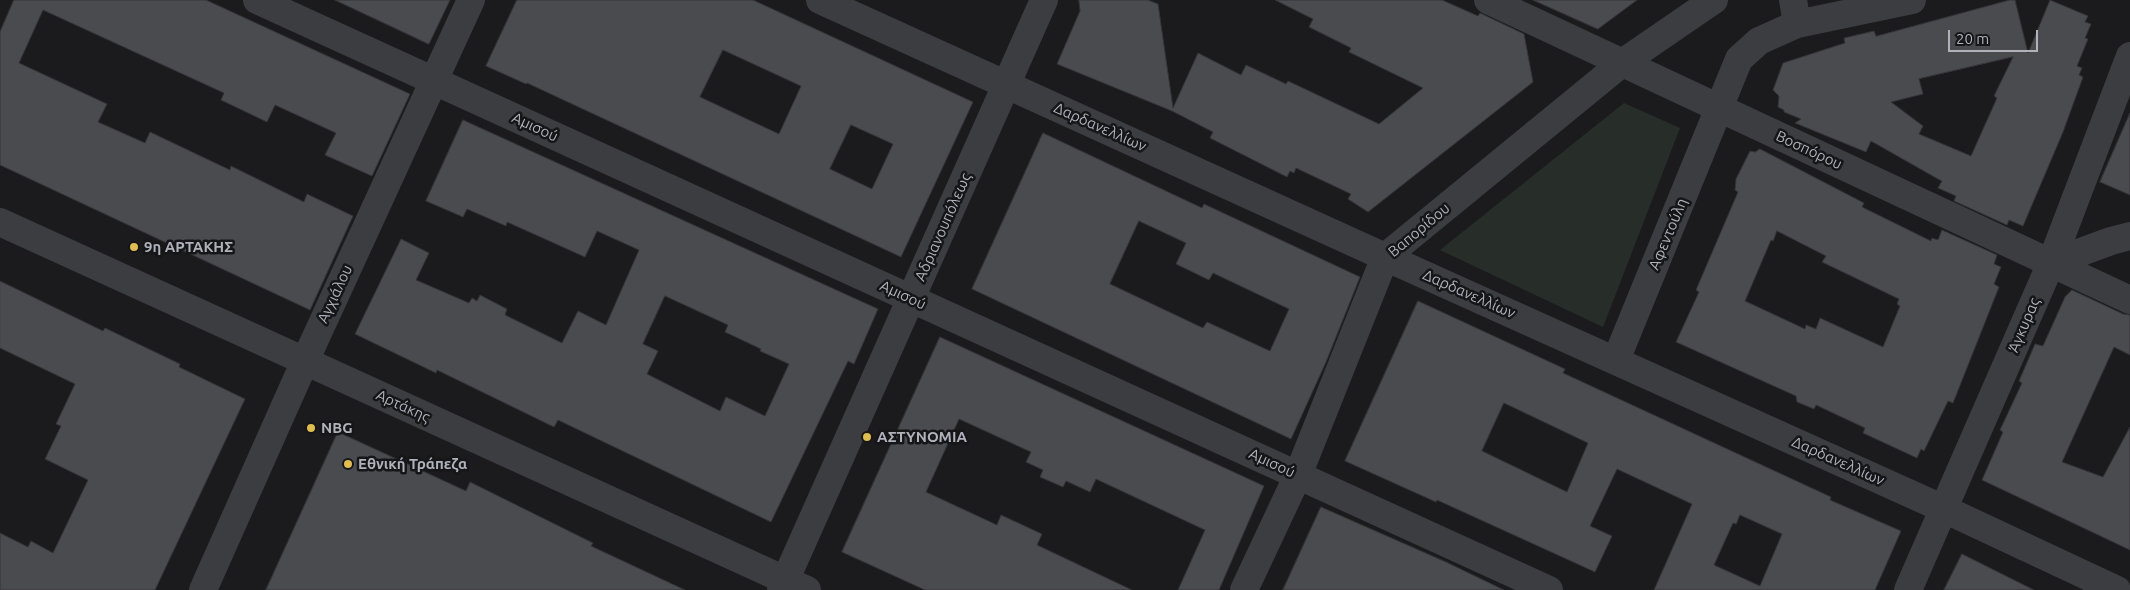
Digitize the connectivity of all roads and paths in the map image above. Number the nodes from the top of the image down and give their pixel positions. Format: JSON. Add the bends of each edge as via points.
{"nodes":[{"id":1,"x":257,"y":0,"type":"edge"},
{"id":2,"x":471,"y":0,"type":"edge"},
{"id":3,"x":820,"y":0,"type":"edge"},
{"id":4,"x":1044,"y":0,"type":"edge"},
{"id":5,"x":1488,"y":0,"type":"edge"},
{"id":6,"x":1714,"y":0,"type":"edge"},
{"id":7,"x":1912,"y":0,"type":"edge"},
{"id":8,"x":1795,"y":12,"type":"edge"},
{"id":9,"x":2130,"y":56,"type":"edge"},
{"id":10,"x":1622,"y":63,"type":"junction"},
{"id":11,"x":434,"y":81,"type":"junction"},
{"id":12,"x":1006,"y":85,"type":"junction"},
{"id":13,"x":1720,"y":109,"type":"junction"},
{"id":14,"x":0,"y":222,"type":"edge"},
{"id":15,"x":2130,"y":236,"type":"edge"},
{"id":16,"x":1385,"y":257,"type":"junction"},
{"id":17,"x":2051,"y":263,"type":"junction"},
{"id":18,"x":911,"y":299,"type":"junction"},
{"id":19,"x":2130,"y":300,"type":"edge"},
{"id":20,"x":1616,"y":360,"type":"junction"},
{"id":21,"x":305,"y":361,"type":"junction"},
{"id":22,"x":1298,"y":475,"type":"junction"},
{"id":23,"x":1944,"y":509,"type":"junction"},
{"id":24,"x":791,"y":587,"type":"edge"},
{"id":25,"x":203,"y":590,"type":"edge"},
{"id":26,"x":1244,"y":590,"type":"edge"},
{"id":27,"x":1549,"y":590,"type":"edge"},
{"id":28,"x":1908,"y":590,"type":"edge"},
{"id":29,"x":2117,"y":590,"type":"edge"}],
"edges":[{"from":1,"to":11,"type":"street","name":"Αμισού"},
{"from":2,"to":11,"type":"street","name":"Αγχιάλου"},
{"from":3,"to":12,"type":"street","name":"Δαρδανελλίων"},
{"from":4,"to":12,"type":"street","name":"Αδριανουπόλεως"},
{"from":5,"to":10,"type":"street","name":"Βοσπόρου"},
{"from":6,"to":10,"type":"street","name":"Βαπορίδου"},
{"from":7,"to":8,"type":"street","name":"Αφεντούλη"},
{"from":8,"to":13,"type":"street","name":"Αφεντούλη","via":[[1739,59]]},
{"from":9,"to":17,"type":"street","name":"Άγκυρας"},
{"from":10,"to":13,"type":"street","name":"Βοσπόρου"},
{"from":10,"to":16,"type":"street","name":"Βαπορίδου"},
{"from":11,"to":18,"type":"street","name":"Αμισού"},
{"from":11,"to":21,"type":"street","name":"Αγχιάλου"},
{"from":12,"to":16,"type":"street","name":"Δαρδανελλίων"},
{"from":12,"to":18,"type":"street","name":"Αδριανουπόλεως"},
{"from":13,"to":17,"type":"street","name":"Βοσπόρου"},
{"from":13,"to":20,"type":"street","name":"Αφεντούλη"},
{"from":14,"to":21,"type":"street","name":"Αρτάκης"},
{"from":15,"to":17,"type":"street"},
{"from":16,"to":20,"type":"street","name":"Δαρδανελλίων"},
{"from":16,"to":22,"type":"street","name":"Βαπορίδου"},
{"from":17,"to":19,"type":"street","name":"Βοσπόρου"},
{"from":17,"to":23,"type":"street","name":"Άγκυρας"},
{"from":18,"to":22,"type":"street","name":"Αμισού"},
{"from":18,"to":24,"type":"street","name":"Αδριανουπόλεως"},
{"from":20,"to":23,"type":"street","name":"Δαρδανελλίων"},
{"from":21,"to":24,"type":"street","name":"Αρτάκης"},
{"from":21,"to":25,"type":"street","name":"Αγχιάλου"},
{"from":22,"to":26,"type":"street","name":"Βαπορίδου"},
{"from":22,"to":27,"type":"street","name":"Αμισού"},
{"from":23,"to":28,"type":"street","name":"Άγκυρας"},
{"from":23,"to":29,"type":"street","name":"Δαρδανελλίων"}]}
